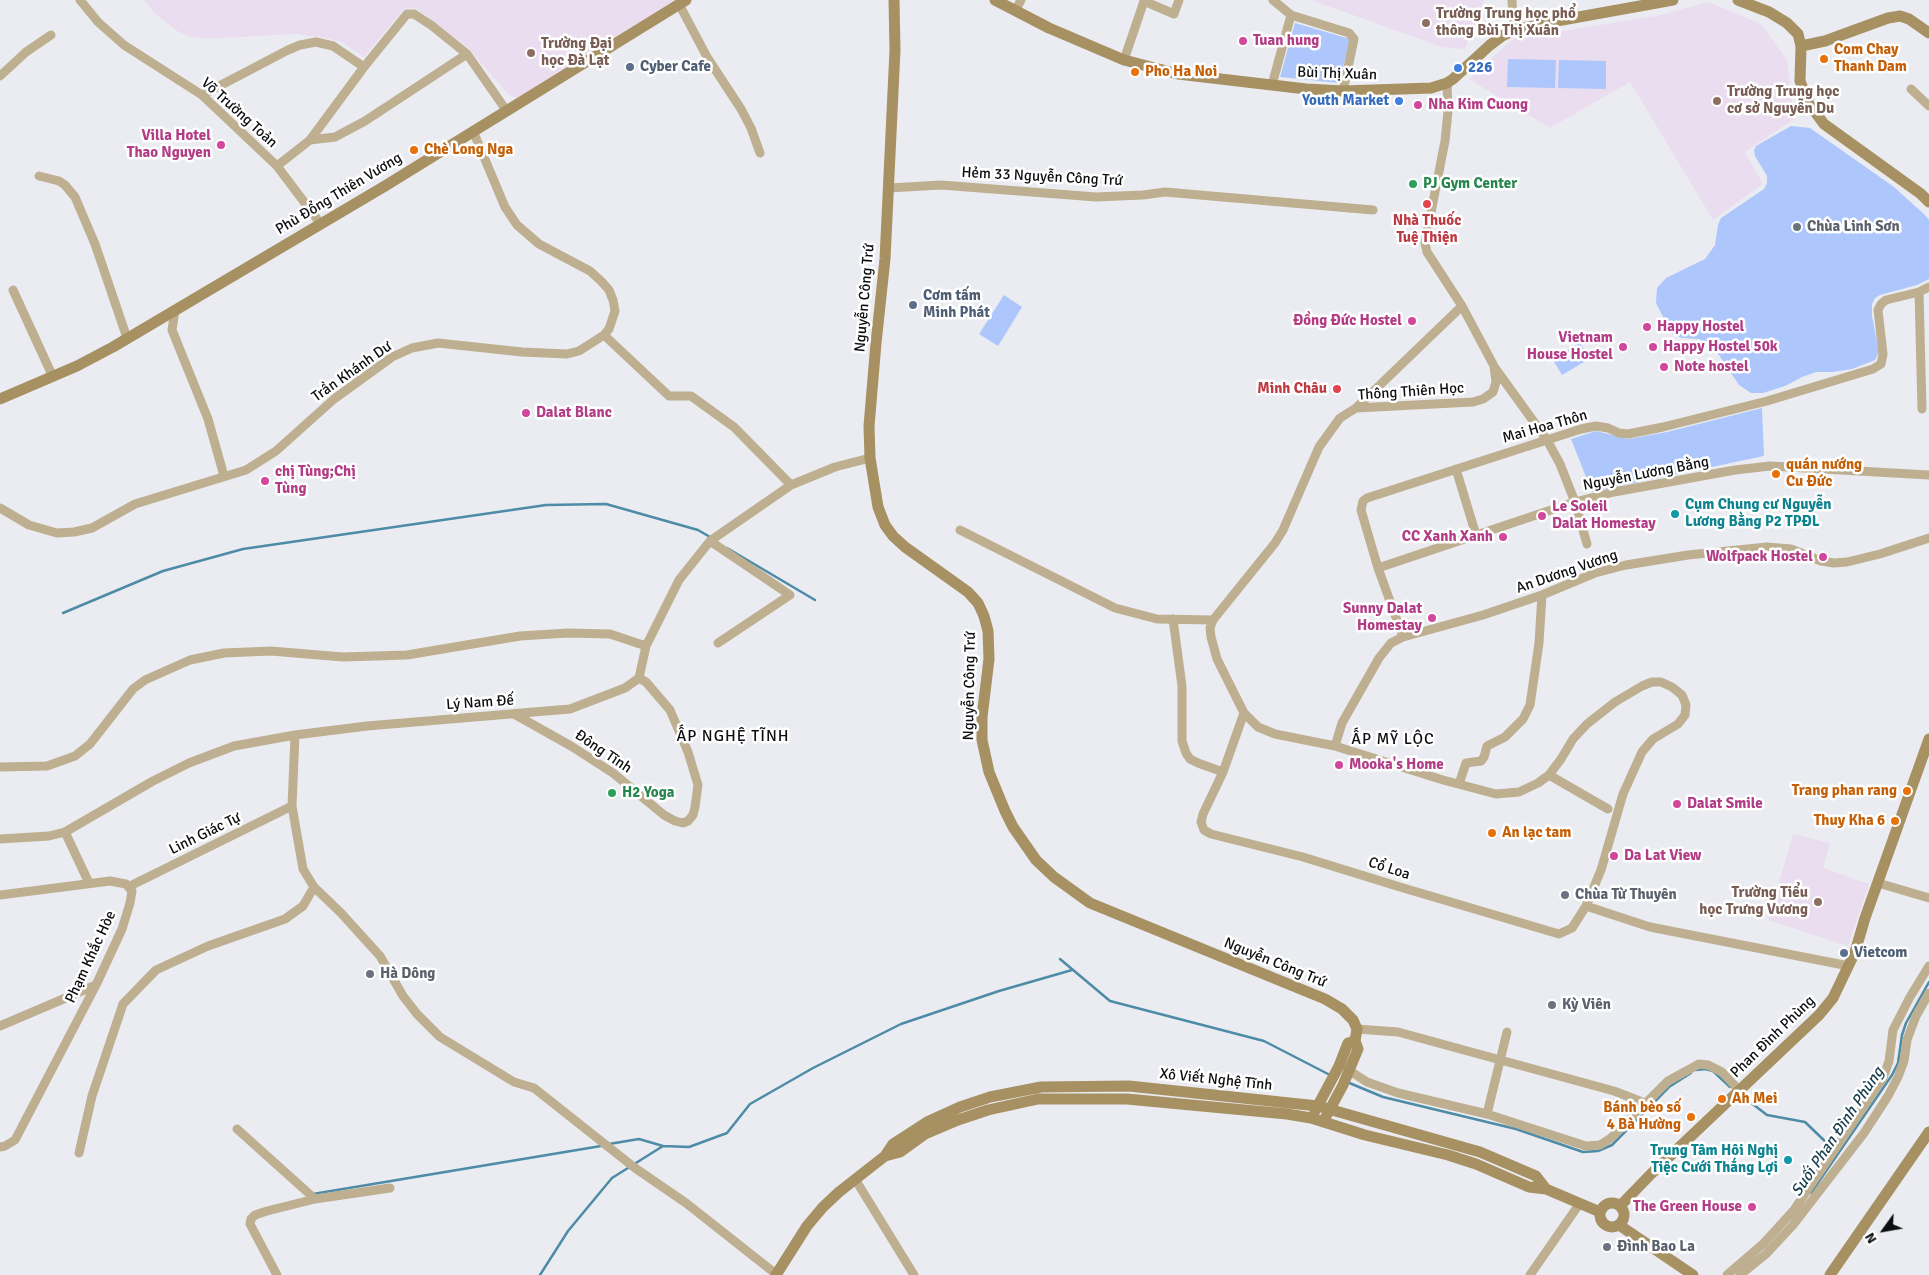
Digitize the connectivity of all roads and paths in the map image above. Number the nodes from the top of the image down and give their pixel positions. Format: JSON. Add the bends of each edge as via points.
{"nodes":[{"id":1,"x":80,"y":0,"type":"edge"},
{"id":2,"x":894,"y":0,"type":"edge"},
{"id":3,"x":995,"y":0,"type":"edge"},
{"id":4,"x":1021,"y":0,"type":"edge"},
{"id":5,"x":1179,"y":0,"type":"edge"},
{"id":6,"x":1273,"y":0,"type":"edge"},
{"id":7,"x":1512,"y":0,"type":"edge"},
{"id":8,"x":1673,"y":0,"type":"edge"},
{"id":9,"x":1738,"y":0,"type":"edge"},
{"id":10,"x":683,"y":2,"type":"edge"},
{"id":11,"x":1015,"y":11,"type":"junction"},
{"id":12,"x":1291,"y":15,"type":"junction"},
{"id":13,"x":1514,"y":30,"type":"junction"},
{"id":14,"x":1929,"y":33,"type":"edge"},
{"id":15,"x":52,"y":34,"type":"dead end"},
{"id":16,"x":1801,"y":46,"type":"junction"},
{"id":17,"x":467,"y":54,"type":"junction"},
{"id":18,"x":1124,"y":60,"type":"junction"},
{"id":19,"x":364,"y":67,"type":"junction"},
{"id":20,"x":0,"y":76,"type":"edge"},
{"id":21,"x":1447,"y":83,"type":"junction"},
{"id":22,"x":1272,"y":86,"type":"junction"},
{"id":23,"x":1911,"y":89,"type":"dead end"},
{"id":24,"x":1343,"y":91,"type":"junction"},
{"id":25,"x":202,"y":95,"type":"junction"},
{"id":26,"x":1929,"y":106,"type":"edge"},
{"id":27,"x":506,"y":110,"type":"junction"},
{"id":28,"x":473,"y":131,"type":"junction"},
{"id":29,"x":310,"y":140,"type":"junction"},
{"id":30,"x":760,"y":153,"type":"dead end"},
{"id":31,"x":277,"y":166,"type":"junction"},
{"id":32,"x":39,"y":176,"type":"dead end"},
{"id":33,"x":889,"y":188,"type":"junction"},
{"id":34,"x":1929,"y":202,"type":"edge"},
{"id":35,"x":1373,"y":210,"type":"dead end"},
{"id":36,"x":320,"y":223,"type":"junction"},
{"id":37,"x":1929,"y":287,"type":"edge"},
{"id":38,"x":13,"y":290,"type":"dead end"},
{"id":39,"x":1919,"y":292,"type":"junction"},
{"id":40,"x":1462,"y":306,"type":"junction"},
{"id":41,"x":175,"y":310,"type":"junction"},
{"id":42,"x":604,"y":335,"type":"junction"},
{"id":43,"x":127,"y":338,"type":"junction"},
{"id":44,"x":1494,"y":366,"type":"junction"},
{"id":45,"x":53,"y":377,"type":"junction"},
{"id":46,"x":0,"y":400,"type":"edge"},
{"id":47,"x":1356,"y":408,"type":"junction"},
{"id":48,"x":1922,"y":409,"type":"dead end"},
{"id":49,"x":1547,"y":440,"type":"junction"},
{"id":50,"x":870,"y":458,"type":"junction"},
{"id":51,"x":1456,"y":469,"type":"junction"},
{"id":52,"x":1929,"y":474,"type":"edge"},
{"id":53,"x":224,"y":476,"type":"junction"},
{"id":54,"x":791,"y":485,"type":"junction"},
{"id":55,"x":1575,"y":502,"type":"junction"},
{"id":56,"x":0,"y":508,"type":"edge"},
{"id":57,"x":960,"y":530,"type":"dead end"},
{"id":58,"x":1476,"y":535,"type":"junction"},
{"id":59,"x":1929,"y":538,"type":"edge"},
{"id":60,"x":710,"y":541,"type":"junction"},
{"id":61,"x":1587,"y":544,"type":"dead end"},
{"id":62,"x":1378,"y":568,"type":"junction"},
{"id":63,"x":1542,"y":595,"type":"junction"},
{"id":64,"x":1174,"y":619,"type":"junction"},
{"id":65,"x":1213,"y":620,"type":"junction"},
{"id":66,"x":1403,"y":637,"type":"junction"},
{"id":67,"x":718,"y":643,"type":"dead end"},
{"id":68,"x":646,"y":646,"type":"junction"},
{"id":69,"x":639,"y":678,"type":"junction"},
{"id":70,"x":1244,"y":713,"type":"junction"},
{"id":71,"x":514,"y":714,"type":"junction"},
{"id":72,"x":295,"y":735,"type":"junction"},
{"id":73,"x":1929,"y":739,"type":"edge"},
{"id":74,"x":1335,"y":746,"type":"junction"},
{"id":75,"x":0,"y":767,"type":"edge"},
{"id":76,"x":1223,"y":772,"type":"junction"},
{"id":77,"x":1549,"y":775,"type":"junction"},
{"id":78,"x":1459,"y":784,"type":"junction"},
{"id":79,"x":292,"y":806,"type":"junction"},
{"id":80,"x":1608,"y":809,"type":"dead end"},
{"id":81,"x":65,"y":832,"type":"junction"},
{"id":82,"x":0,"y":839,"type":"edge"},
{"id":83,"x":89,"y":883,"type":"junction"},
{"id":84,"x":1878,"y":883,"type":"junction"},
{"id":85,"x":130,"y":886,"type":"junction"},
{"id":86,"x":314,"y":887,"type":"junction"},
{"id":87,"x":0,"y":895,"type":"edge"},
{"id":88,"x":1929,"y":898,"type":"edge"},
{"id":89,"x":1586,"y":906,"type":"junction"},
{"id":90,"x":1849,"y":966,"type":"junction"},
{"id":91,"x":1929,"y":966,"type":"edge"},
{"id":92,"x":96,"y":985,"type":"junction"},
{"id":93,"x":1929,"y":993,"type":"edge"},
{"id":94,"x":0,"y":1026,"type":"edge"},
{"id":95,"x":1507,"y":1032,"type":"dead end"},
{"id":96,"x":1356,"y":1035,"type":"junction"},
{"id":97,"x":1500,"y":1061,"type":"junction"},
{"id":98,"x":1350,"y":1071,"type":"junction"},
{"id":99,"x":1740,"y":1090,"type":"junction"},
{"id":100,"x":1645,"y":1103,"type":"junction"},
{"id":101,"x":1318,"y":1106,"type":"junction"},
{"id":102,"x":1330,"y":1109,"type":"junction"},
{"id":103,"x":1487,"y":1114,"type":"junction"},
{"id":104,"x":1311,"y":1118,"type":"junction"},
{"id":105,"x":1323,"y":1122,"type":"junction"},
{"id":106,"x":237,"y":1129,"type":"dead end"},
{"id":107,"x":1929,"y":1132,"type":"edge"},
{"id":108,"x":0,"y":1146,"type":"edge"},
{"id":109,"x":78,"y":1153,"type":"dead end"},
{"id":110,"x":885,"y":1156,"type":"junction"},
{"id":111,"x":855,"y":1179,"type":"junction"},
{"id":112,"x":390,"y":1188,"type":"dead end"},
{"id":113,"x":1546,"y":1189,"type":"junction"},
{"id":114,"x":315,"y":1199,"type":"junction"},
{"id":115,"x":1580,"y":1203,"type":"junction"},
{"id":116,"x":1620,"y":1206,"type":"junction"},
{"id":117,"x":1600,"y":1212,"type":"junction"},
{"id":118,"x":1619,"y":1225,"type":"junction"},
{"id":119,"x":277,"y":1275,"type":"edge"},
{"id":120,"x":776,"y":1275,"type":"edge"},
{"id":121,"x":914,"y":1275,"type":"edge"},
{"id":122,"x":1530,"y":1275,"type":"edge"},
{"id":123,"x":1693,"y":1275,"type":"edge"},
{"id":124,"x":1728,"y":1275,"type":"edge"},
{"id":125,"x":1740,"y":1275,"type":"edge"},
{"id":126,"x":1830,"y":1275,"type":"edge"}],
"edges":[{"from":1,"to":25,"type":"street","name":"Võ Trường Toản","via":[[98,22],[124,45]]},
{"from":2,"to":33,"type":"main road","name":"Nguyễn Công Trứ"},
{"from":3,"to":11,"type":"main road","name":"Bùi Thị Xuân"},
{"from":4,"to":11,"type":"street"},
{"from":5,"to":18,"type":"street","via":[[1174,14],[1144,1]]},
{"from":6,"to":12,"type":"street"},
{"from":7,"to":13,"type":"street"},
{"from":8,"to":13,"type":"main road","name":"Bùi Thị Xuân"},
{"from":9,"to":16,"type":"main road","via":[[1787,23],[1798,34]]},
{"from":10,"to":27,"type":"main road","name":"Phù Đổng Thiên Vương"},
{"from":10,"to":30,"type":"street","via":[[707,57],[741,109]]},
{"from":11,"to":18,"type":"main road","name":"Bùi Thị Xuân"},
{"from":12,"to":22,"type":"street"},
{"from":12,"to":24,"type":"street","via":[[1349,33],[1354,39]]},
{"from":13,"to":21,"type":"main road","name":"Bùi Thị Xuân","via":[[1490,45]]},
{"from":14,"to":16,"type":"main road","via":[[1900,16]]},
{"from":15,"to":20,"type":"street"},
{"from":16,"to":34,"type":"main road","via":[[1800,81],[1815,114],[1837,135]]},
{"from":17,"to":19,"type":"street","via":[[431,25],[414,14],[407,14]]},
{"from":17,"to":27,"type":"street"},
{"from":17,"to":29,"type":"street","via":[[365,121],[335,137]]},
{"from":18,"to":22,"type":"main road","name":"Bùi Thị Xuân","via":[[1178,74]]},
{"from":19,"to":25,"type":"street","via":[[333,46],[316,42],[288,50]]},
{"from":19,"to":29,"type":"street"},
{"from":21,"to":24,"type":"main road","name":"Bùi Thị Xuân","via":[[1431,88]]},
{"from":21,"to":40,"type":"street","name":"Thông Thiên Học","via":[[1445,140],[1425,243],[1427,252]]},
{"from":22,"to":24,"type":"main road","name":"Bùi Thị Xuân"},
{"from":23,"to":26,"type":"street"},
{"from":25,"to":31,"type":"street","name":"Võ Trường Toản"},
{"from":27,"to":28,"type":"main road","name":"Phù Đổng Thiên Vương"},
{"from":28,"to":36,"type":"main road","name":"Phù Đổng Thiên Vương"},
{"from":28,"to":42,"type":"street","via":[[517,225],[539,244],[590,271],[609,290],[615,311],[610,329]]},
{"from":29,"to":31,"type":"street"},
{"from":31,"to":36,"type":"street","name":"Võ Trường Toản"},
{"from":32,"to":43,"type":"street","via":[[59,181],[75,198],[95,244]]},
{"from":33,"to":35,"type":"street","name":"Hẻm 33 Nguyễn Công Trứ","via":[[941,185],[1096,197],[1165,192]]},
{"from":33,"to":50,"type":"main road","name":"Nguyễn Công Trứ","via":[[870,417]]},
{"from":36,"to":41,"type":"main road","name":"Phù Đổng Thiên Vương"},
{"from":37,"to":39,"type":"street","name":"Mai Hoa Thôn"},
{"from":38,"to":45,"type":"street"},
{"from":39,"to":48,"type":"street"},
{"from":39,"to":49,"type":"street","name":"Mai Hoa Thôn","via":[[1881,304],[1878,310],[1883,354],[1881,364],[1873,369],[1767,401],[1663,427],[1628,434],[1596,426]]},
{"from":40,"to":44,"type":"street","name":"Thông Thiên Học"},
{"from":40,"to":47,"type":"street"},
{"from":41,"to":43,"type":"main road","name":"Phù Đổng Thiên Vương"},
{"from":41,"to":53,"type":"street","via":[[172,330],[208,419]]},
{"from":42,"to":53,"type":"street","name":"Trần Khánh Dư","via":[[579,351],[567,354],[438,343],[412,348],[392,357],[334,399],[260,462]]},
{"from":42,"to":54,"type":"street","via":[[669,396],[691,396],[734,427]]},
{"from":43,"to":45,"type":"main road","name":"Phù Đổng Thiên Vương"},
{"from":44,"to":47,"type":"street","name":"Thông Thiên Học","via":[[1496,382],[1493,392],[1479,401]]},
{"from":44,"to":49,"type":"street"},
{"from":45,"to":46,"type":"main road","name":"Phù Đổng Thiên Vương"},
{"from":47,"to":65,"type":"street","name":"Thông Thiên Học","via":[[1340,418],[1325,438],[1284,530]]},
{"from":49,"to":51,"type":"street","name":"Mai Hoa Thôn"},
{"from":49,"to":55,"type":"street"},
{"from":50,"to":54,"type":"street"},
{"from":50,"to":96,"type":"main road","name":"Nguyễn Công Trứ","via":[[878,507],[885,525],[905,547],[968,592],[984,616],[989,659],[982,740],[989,772],[1005,811],[1036,860],[1054,878],[1090,903],[1324,999],[1347,1014]]},
{"from":51,"to":58,"type":"street"},
{"from":51,"to":62,"type":"street","name":"Mai Hoa Thôn","via":[[1363,501],[1361,510]]},
{"from":52,"to":55,"type":"street","name":"Nguyễn Lương Bằng","via":[[1770,466],[1668,482]]},
{"from":53,"to":56,"type":"street","name":"Trần Khánh Dư","via":[[135,504],[92,528],[74,532],[43,530]]},
{"from":54,"to":60,"type":"street"},
{"from":55,"to":58,"type":"street","name":"Nguyễn Lương Bằng"},
{"from":55,"to":61,"type":"street"},
{"from":57,"to":64,"type":"street","via":[[1110,607],[1138,615]]},
{"from":58,"to":62,"type":"street","name":"Nguyễn Lương Bằng"},
{"from":59,"to":63,"type":"street","name":"An Dương Vương","via":[[1834,564],[1779,547],[1688,555],[1595,573]]},
{"from":60,"to":67,"type":"street","via":[[790,596]]},
{"from":60,"to":68,"type":"street","via":[[679,580]]},
{"from":62,"to":66,"type":"street","name":"Mai Hoa Thôn"},
{"from":63,"to":66,"type":"street","name":"An Dương Vương"},
{"from":63,"to":78,"type":"street","via":[[1530,705],[1523,719],[1505,737],[1487,746],[1481,761],[1466,763]]},
{"from":64,"to":65,"type":"street"},
{"from":64,"to":76,"type":"street","via":[[1182,686],[1182,741],[1190,759]]},
{"from":65,"to":70,"type":"street","via":[[1210,628],[1213,647]]},
{"from":66,"to":74,"type":"street","name":"An Dương Vương","via":[[1391,643],[1379,658],[1342,723]]},
{"from":68,"to":69,"type":"street"},
{"from":68,"to":75,"type":"street","via":[[610,634],[568,633],[520,636],[407,655],[344,657],[271,651],[224,653],[190,660],[145,680],[133,689],[90,744],[75,756],[47,766]]},
{"from":69,"to":71,"type":"street","name":"Lý Nam Đế","via":[[625,688],[570,709]]},
{"from":69,"to":71,"type":"street","name":"Đông Tĩnh","via":[[670,710],[688,752],[698,785],[693,815],[683,823],[664,815],[613,773]]},
{"from":70,"to":74,"type":"street","name":"Cổ Loa","via":[[1258,726],[1275,734]]},
{"from":70,"to":76,"type":"street","name":"Cổ Loa"},
{"from":71,"to":72,"type":"street","name":"Lý Nam Đế"},
{"from":72,"to":79,"type":"street"},
{"from":72,"to":81,"type":"street","name":"Lý Nam Đế","via":[[234,746],[189,763]]},
{"from":73,"to":84,"type":"main road","name":"Phan Đình Phùng"},
{"from":74,"to":78,"type":"street","name":"Cổ Loa"},
{"from":76,"to":89,"type":"street","name":"Cổ Loa","via":[[1201,822],[1204,830],[1211,834],[1303,857],[1555,933],[1572,928]]},
{"from":77,"to":78,"type":"street","name":"Cổ Loa","via":[[1519,792],[1496,794]]},
{"from":77,"to":80,"type":"street"},
{"from":77,"to":89,"type":"street","name":"Cổ Loa","via":[[1580,731],[1615,702],[1652,682],[1661,682],[1682,695],[1686,705],[1678,724],[1653,739],[1636,763]]},
{"from":79,"to":85,"type":"street","name":"Linh Giác Tự"},
{"from":79,"to":86,"type":"street","via":[[303,870]]},
{"from":81,"to":82,"type":"street","name":"Lý Nam Đế"},
{"from":81,"to":83,"type":"street"},
{"from":83,"to":85,"type":"street","via":[[117,881]]},
{"from":83,"to":87,"type":"street"},
{"from":84,"to":88,"type":"street"},
{"from":84,"to":90,"type":"main road","name":"Phan Đình Phùng"},
{"from":85,"to":92,"type":"street","name":"Phạm Khắc Hòe","via":[[131,897],[122,929]]},
{"from":86,"to":109,"type":"street","via":[[303,906],[286,919],[208,946],[156,970],[123,1004],[92,1096]]},
{"from":86,"to":120,"type":"street","via":[[368,941],[403,996],[432,1030],[514,1082],[534,1088]]},
{"from":89,"to":90,"type":"street","via":[[1650,927]]},
{"from":90,"to":99,"type":"main road","name":"Phan Đình Phùng","via":[[1833,998],[1819,1015]]},
{"from":91,"to":124,"type":"street","via":[[1893,1030],[1883,1078],[1794,1210]]},
{"from":92,"to":94,"type":"street"},
{"from":92,"to":108,"type":"street","name":"Phạm Khắc Hòe","via":[[15,1140]]},
{"from":93,"to":125,"type":"street","via":[[1907,1040],[1898,1077],[1864,1133],[1794,1225]]},
{"from":95,"to":97,"type":"street"},
{"from":96,"to":97,"type":"street","via":[[1398,1032]]},
{"from":96,"to":98,"type":"main road","via":[[1358,1048]]},
{"from":96,"to":101,"type":"main road","via":[[1348,1043]]},
{"from":97,"to":100,"type":"street","via":[[1614,1091]]},
{"from":97,"to":103,"type":"street"},
{"from":98,"to":102,"type":"main road"},
{"from":98,"to":103,"type":"street","via":[[1367,1082],[1398,1093]]},
{"from":99,"to":100,"type":"street","via":[[1722,1072],[1699,1064],[1668,1081]]},
{"from":99,"to":116,"type":"main road","name":"Phan Đình Phùng"},
{"from":100,"to":103,"type":"street","via":[[1611,1138],[1600,1145],[1586,1146]]},
{"from":101,"to":102,"type":"main road","name":"Xô Viết Nghệ Tĩnh"},
{"from":101,"to":104,"type":"main road"},
{"from":101,"to":110,"type":"main road","name":"Xô Viết Nghệ Tĩnh","via":[[1129,1086],[1040,1087],[960,1107],[900,1139]]},
{"from":102,"to":105,"type":"main road"},
{"from":102,"to":113,"type":"main road","name":"Xô Viết Nghệ Tĩnh","via":[[1480,1152],[1536,1176]]},
{"from":104,"to":105,"type":"main road","name":"Xô Viết Nghệ Tĩnh"},
{"from":104,"to":110,"type":"main road","name":"Xô Viết Nghệ Tĩnh","via":[[1127,1098],[1038,1100],[958,1120],[925,1134],[900,1152]]},
{"from":105,"to":113,"type":"main road","name":"Xô Viết Nghệ Tĩnh","via":[[1448,1155],[1529,1187]]},
{"from":106,"to":114,"type":"street"},
{"from":107,"to":126,"type":"main road"},
{"from":110,"to":111,"type":"main road","name":"Xô Viết Nghệ Tĩnh"},
{"from":111,"to":120,"type":"main road","name":"Xô Viết Nghệ Tĩnh","via":[[813,1220]]},
{"from":111,"to":121,"type":"street"},
{"from":112,"to":114,"type":"street"},
{"from":113,"to":115,"type":"main road","name":"Xô Viết Nghệ Tĩnh"},
{"from":114,"to":119,"type":"street","via":[[267,1210],[251,1219],[250,1224]]},
{"from":115,"to":117,"type":"main road","name":"Xô Viết Nghệ Tĩnh"},
{"from":115,"to":122,"type":"street"},
{"from":116,"to":117,"type":"main road","via":[[1608,1203]]},
{"from":116,"to":118,"type":"main road","via":[[1624,1218]]},
{"from":117,"to":118,"type":"main road","via":[[1603,1224]]},
{"from":118,"to":123,"type":"main road"}]}
